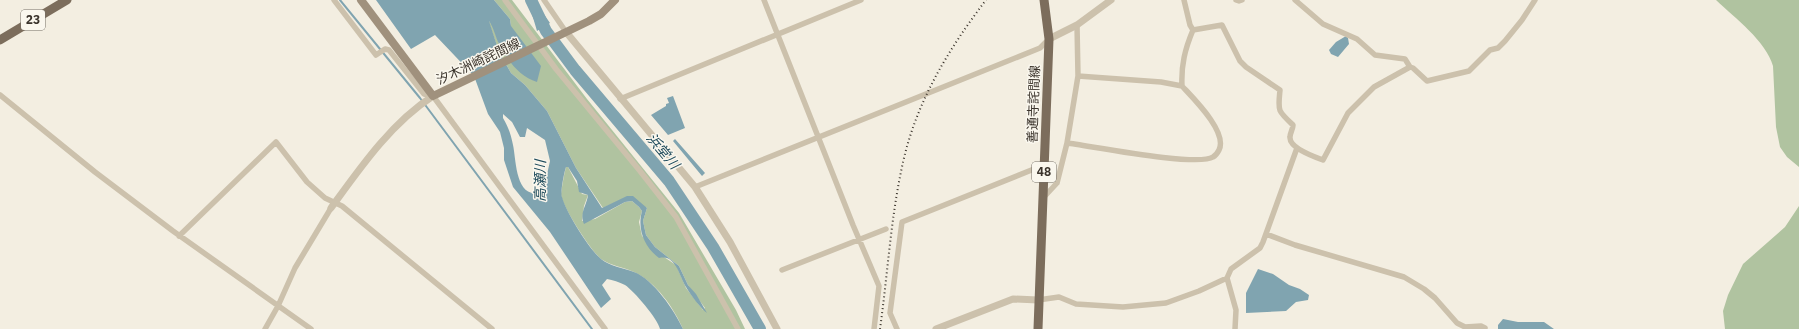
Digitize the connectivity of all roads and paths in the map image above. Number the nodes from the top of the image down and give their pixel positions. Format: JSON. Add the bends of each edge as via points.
{"nodes":[{"id":1,"x":66,"y":0,"type":"edge"},
{"id":2,"x":334,"y":0,"type":"edge"},
{"id":3,"x":361,"y":0,"type":"edge"},
{"id":4,"x":505,"y":0,"type":"edge"},
{"id":5,"x":544,"y":0,"type":"edge"},
{"id":6,"x":615,"y":0,"type":"edge"},
{"id":7,"x":764,"y":0,"type":"edge"},
{"id":8,"x":861,"y":0,"type":"edge"},
{"id":9,"x":1044,"y":0,"type":"edge"},
{"id":10,"x":1111,"y":0,"type":"edge"},
{"id":11,"x":1184,"y":0,"type":"edge"},
{"id":12,"x":1236,"y":0,"type":"edge"},
{"id":13,"x":1242,"y":0,"type":"edge"},
{"id":14,"x":1295,"y":0,"type":"edge"},
{"id":15,"x":1535,"y":0,"type":"edge"},
{"id":16,"x":1077,"y":25,"type":"junction"},
{"id":17,"x":1193,"y":30,"type":"junction"},
{"id":18,"x":566,"y":32,"type":"junction"},
{"id":19,"x":778,"y":34,"type":"junction"},
{"id":20,"x":1049,"y":39,"type":"junction"},
{"id":21,"x":0,"y":40,"type":"edge"},
{"id":22,"x":540,"y":45,"type":"junction"},
{"id":23,"x":1410,"y":67,"type":"junction"},
{"id":24,"x":1078,"y":76,"type":"junction"},
{"id":25,"x":1182,"y":86,"type":"junction"},
{"id":26,"x":0,"y":95,"type":"edge"},
{"id":27,"x":432,"y":97,"type":"junction"},
{"id":28,"x":620,"y":99,"type":"junction"},
{"id":29,"x":818,"y":137,"type":"junction"},
{"id":30,"x":1067,"y":143,"type":"junction"},
{"id":31,"x":1298,"y":148,"type":"junction"},
{"id":32,"x":1044,"y":165,"type":"junction"},
{"id":33,"x":695,"y":188,"type":"junction"},
{"id":34,"x":1043,"y":198,"type":"junction"},
{"id":35,"x":333,"y":205,"type":"junction"},
{"id":36,"x":886,"y":229,"type":"dead end"},
{"id":37,"x":1266,"y":234,"type":"junction"},
{"id":38,"x":179,"y":236,"type":"junction"},
{"id":39,"x":861,"y":239,"type":"junction"},
{"id":40,"x":782,"y":270,"type":"dead end"},
{"id":41,"x":1227,"y":278,"type":"junction"},
{"id":42,"x":1038,"y":300,"type":"junction"},
{"id":43,"x":278,"y":306,"type":"junction"},
{"id":44,"x":1485,"y":328,"type":"dead end"},
{"id":45,"x":265,"y":329,"type":"edge"},
{"id":46,"x":311,"y":329,"type":"edge"},
{"id":47,"x":492,"y":329,"type":"edge"},
{"id":48,"x":605,"y":329,"type":"edge"},
{"id":49,"x":738,"y":329,"type":"edge"},
{"id":50,"x":778,"y":329,"type":"edge"},
{"id":51,"x":874,"y":329,"type":"edge"},
{"id":52,"x":898,"y":329,"type":"edge"},
{"id":53,"x":936,"y":329,"type":"edge"},
{"id":54,"x":1038,"y":329,"type":"edge"},
{"id":55,"x":1235,"y":329,"type":"edge"}],
"edges":[{"from":1,"to":21,"type":"main road","number":"23"},
{"from":2,"to":27,"type":"street","via":[[376,55],[385,49],[393,54],[424,94]]},
{"from":3,"to":27,"type":"main road","name":"汐木洲崎詫間線"},
{"from":4,"to":22,"type":"street"},
{"from":5,"to":18,"type":"street"},
{"from":6,"to":18,"type":"main road","name":"汐木洲崎詫間線","via":[[601,14]]},
{"from":7,"to":19,"type":"street"},
{"from":8,"to":19,"type":"street"},
{"from":9,"to":20,"type":"main road","name":"善通寺詫間線","number":"48"},
{"from":10,"to":16,"type":"street"},
{"from":11,"to":17,"type":"street"},
{"from":12,"to":13,"type":"street"},
{"from":14,"to":23,"type":"street","via":[[1323,24],[1357,40],[1375,55],[1405,59]]},
{"from":15,"to":23,"type":"street","via":[[1498,48],[1490,50],[1469,71],[1427,81]]},
{"from":16,"to":20,"type":"street"},
{"from":16,"to":24,"type":"street"},
{"from":17,"to":25,"type":"street","via":[[1182,63]]},
{"from":17,"to":31,"type":"street","via":[[1222,25],[1240,61],[1280,90],[1279,110],[1293,124],[1290,139]]},
{"from":18,"to":22,"type":"main road","name":"汐木洲崎詫間線"},
{"from":18,"to":28,"type":"street"},
{"from":19,"to":28,"type":"street"},
{"from":19,"to":29,"type":"street"},
{"from":20,"to":29,"type":"street","via":[[1040,48]]},
{"from":20,"to":32,"type":"main road","name":"善通寺詫間線","number":"48"},
{"from":22,"to":27,"type":"main road","name":"汐木洲崎詫間線"},
{"from":22,"to":49,"type":"street","via":[[556,69],[676,217]]},
{"from":23,"to":31,"type":"street","via":[[1374,87],[1348,113],[1323,160]]},
{"from":24,"to":25,"type":"street"},
{"from":24,"to":30,"type":"street"},
{"from":25,"to":30,"type":"street","via":[[1210,117],[1217,132],[1220,150],[1213,157],[1200,159],[1154,156]]},
{"from":26,"to":38,"type":"street"},
{"from":27,"to":35,"type":"street","via":[[393,130]]},
{"from":27,"to":48,"type":"street","via":[[450,117]]},
{"from":28,"to":33,"type":"street"},
{"from":29,"to":33,"type":"street"},
{"from":29,"to":39,"type":"street"},
{"from":30,"to":34,"type":"street","via":[[1057,183]]},
{"from":31,"to":37,"type":"street"},
{"from":32,"to":34,"type":"main road","name":"善通寺詫間線","number":"48"},
{"from":32,"to":52,"type":"street","via":[[902,222],[890,312]]},
{"from":33,"to":50,"type":"street","via":[[730,242]]},
{"from":34,"to":42,"type":"main road","name":"善通寺詫間線","number":"48"},
{"from":35,"to":38,"type":"street","via":[[308,182],[276,142]]},
{"from":35,"to":43,"type":"street","via":[[295,268]]},
{"from":35,"to":47,"type":"street","via":[[342,206]]},
{"from":36,"to":39,"type":"street"},
{"from":37,"to":41,"type":"street","via":[[1260,248],[1231,269]]},
{"from":37,"to":44,"type":"street","via":[[1404,277],[1435,298],[1457,323],[1465,327]]},
{"from":38,"to":43,"type":"street"},
{"from":39,"to":40,"type":"street"},
{"from":39,"to":51,"type":"street","via":[[879,286]]},
{"from":41,"to":42,"type":"street","via":[[1166,303],[1123,307],[1076,304],[1059,297]]},
{"from":41,"to":55,"type":"street","via":[[1236,310]]},
{"from":42,"to":53,"type":"street","via":[[1013,299]]},
{"from":42,"to":54,"type":"main road","name":"善通寺詫間線","number":"48"},
{"from":43,"to":45,"type":"street"},
{"from":43,"to":46,"type":"street"}]}
